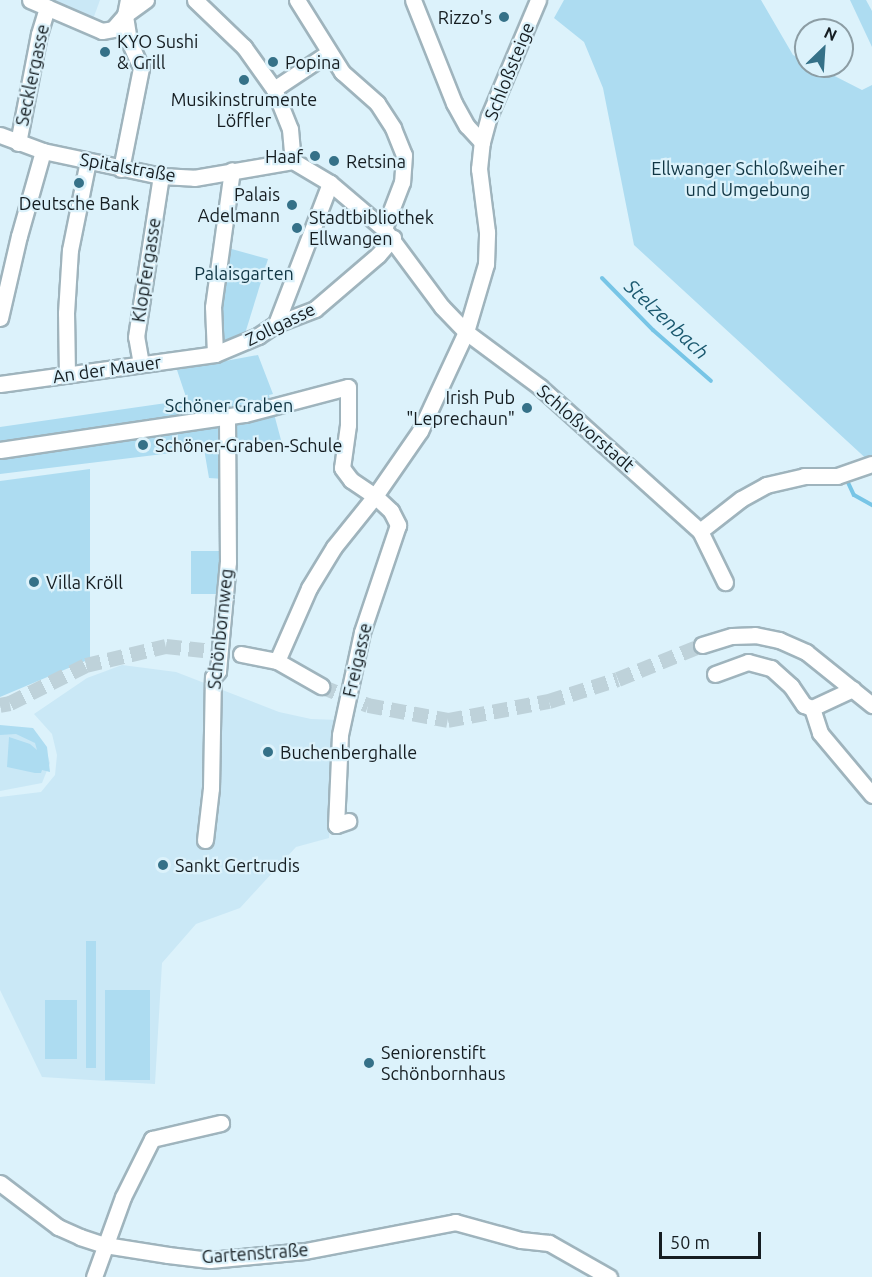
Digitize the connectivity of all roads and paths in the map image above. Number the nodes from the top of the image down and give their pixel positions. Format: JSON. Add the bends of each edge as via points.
{"nodes":[{"id":1,"x":30,"y":0,"type":"edge"},
{"id":2,"x":146,"y":0,"type":"edge"},
{"id":3,"x":195,"y":0,"type":"edge"},
{"id":4,"x":297,"y":0,"type":"edge"},
{"id":5,"x":413,"y":0,"type":"edge"},
{"id":6,"x":538,"y":0,"type":"edge"},
{"id":7,"x":47,"y":7,"type":"junction"},
{"id":8,"x":126,"y":7,"type":"edge"},
{"id":9,"x":328,"y":53,"type":"junction"},
{"id":10,"x":274,"y":88,"type":"junction"},
{"id":11,"x":0,"y":135,"type":"edge"},
{"id":12,"x":482,"y":142,"type":"junction"},
{"id":13,"x":18,"y":143,"type":"junction"},
{"id":14,"x":43,"y":151,"type":"junction"},
{"id":15,"x":88,"y":161,"type":"junction"},
{"id":16,"x":293,"y":161,"type":"junction"},
{"id":17,"x":121,"y":169,"type":"junction"},
{"id":18,"x":232,"y":170,"type":"junction"},
{"id":19,"x":161,"y":176,"type":"junction"},
{"id":20,"x":330,"y":183,"type":"junction"},
{"id":21,"x":389,"y":233,"type":"junction"},
{"id":22,"x":0,"y":318,"type":"edge"},
{"id":23,"x":276,"y":324,"type":"junction"},
{"id":24,"x":466,"y":332,"type":"junction"},
{"id":25,"x":215,"y":354,"type":"junction"},
{"id":26,"x":141,"y":364,"type":"junction"},
{"id":27,"x":66,"y":375,"type":"junction"},
{"id":28,"x":0,"y":384,"type":"edge"},
{"id":29,"x":227,"y":417,"type":"junction"},
{"id":30,"x":0,"y":450,"type":"edge"},
{"id":31,"x":872,"y":464,"type":"edge"},
{"id":32,"x":375,"y":496,"type":"junction"},
{"id":33,"x":700,"y":531,"type":"junction"},
{"id":34,"x":725,"y":582,"type":"dead end"},
{"id":35,"x":702,"y":645,"type":"tunnel mouth"},
{"id":36,"x":241,"y":654,"type":"tunnel mouth"},
{"id":37,"x":277,"y":661,"type":"junction"},
{"id":38,"x":715,"y":674,"type":"dead end"},
{"id":39,"x":321,"y":686,"type":"tunnel mouth"},
{"id":40,"x":853,"y":689,"type":"junction"},
{"id":41,"x":872,"y":705,"type":"edge"},
{"id":42,"x":812,"y":708,"type":"junction"},
{"id":43,"x":872,"y":795,"type":"edge"},
{"id":44,"x":348,"y":820,"type":"dead end"},
{"id":45,"x":205,"y":840,"type":"dead end"},
{"id":46,"x":221,"y":1123,"type":"dead end"},
{"id":47,"x":0,"y":1183,"type":"edge"},
{"id":48,"x":105,"y":1245,"type":"junction"},
{"id":49,"x":94,"y":1277,"type":"edge"},
{"id":50,"x":609,"y":1277,"type":"edge"}],
"edges":[{"from":1,"to":7,"type":"street"},
{"from":2,"to":8,"type":"street"},
{"from":3,"to":10,"type":"street","via":[[244,47]]},
{"from":4,"to":9,"type":"street"},
{"from":5,"to":12,"type":"street","via":[[454,103]]},
{"from":6,"to":12,"type":"street","name":"Schloßsteige","via":[[489,116]]},
{"from":7,"to":8,"type":"street","via":[[102,31],[113,29]]},
{"from":7,"to":13,"type":"street","name":"Secklergasse"},
{"from":8,"to":17,"type":"street","via":[[129,41],[141,68]]},
{"from":9,"to":10,"type":"street"},
{"from":9,"to":21,"type":"street","via":[[342,72],[377,103],[404,155],[402,182]]},
{"from":10,"to":16,"type":"street","via":[[290,129]]},
{"from":11,"to":13,"type":"street","name":"Spitalstraße"},
{"from":12,"to":24,"type":"street","name":"Schloßsteige","via":[[479,169],[488,232],[486,264]]},
{"from":13,"to":14,"type":"street","name":"Spitalstraße"},
{"from":14,"to":15,"type":"street","name":"Spitalstraße"},
{"from":14,"to":22,"type":"street"},
{"from":15,"to":17,"type":"street","name":"Spitalstraße"},
{"from":15,"to":27,"type":"street","via":[[70,250]]},
{"from":16,"to":18,"type":"street","name":"Spitalstraße"},
{"from":16,"to":20,"type":"street","name":"Schloßvorstadt"},
{"from":17,"to":19,"type":"street","name":"Spitalstraße"},
{"from":18,"to":19,"type":"street","name":"Spitalstraße","via":[[194,178]]},
{"from":18,"to":25,"type":"street","via":[[213,307]]},
{"from":19,"to":26,"type":"street","name":"Klopfergasse","via":[[136,337]]},
{"from":20,"to":21,"type":"street","name":"Schloßvorstadt"},
{"from":20,"to":23,"type":"street"},
{"from":21,"to":23,"type":"street","name":"Zollgasse","via":[[378,255],[315,309]]},
{"from":21,"to":24,"type":"street","name":"Schloßvorstadt","via":[[442,307]]},
{"from":23,"to":25,"type":"street","name":"Zollgasse"},
{"from":24,"to":32,"type":"street","via":[[420,430]]},
{"from":24,"to":33,"type":"street","name":"Schloßvorstadt","via":[[540,387]]},
{"from":25,"to":26,"type":"street","name":"An der Mauer"},
{"from":26,"to":27,"type":"street","name":"An der Mauer"},
{"from":27,"to":28,"type":"street","name":"An der Mauer"},
{"from":29,"to":30,"type":"street"},
{"from":29,"to":32,"type":"street","name":"Freigasse","via":[[348,387],[342,468],[351,480]]},
{"from":29,"to":45,"type":"street","name":"Schönbornweg","via":[[228,562],[218,671],[213,677],[212,788]]},
{"from":31,"to":33,"type":"street","via":[[837,476],[804,476],[766,485]]},
{"from":32,"to":37,"type":"street","via":[[315,578]]},
{"from":32,"to":44,"type":"street","name":"Freigasse","via":[[391,511],[398,525],[362,632],[340,735],[336,825]]},
{"from":33,"to":34,"type":"street","name":"Schloßvorstadt"},
{"from":35,"to":40,"type":"street","via":[[732,636],[756,635],[779,640],[806,652]]},
{"from":36,"to":37,"type":"street"},
{"from":37,"to":39,"type":"street"},
{"from":38,"to":42,"type":"street","via":[[748,662],[771,668],[804,705]]},
{"from":40,"to":41,"type":"street"},
{"from":40,"to":42,"type":"street"},
{"from":42,"to":43,"type":"street","via":[[820,733]]},
{"from":46,"to":48,"type":"street","via":[[152,1139],[123,1197]]},
{"from":47,"to":48,"type":"street","name":"Gartenstraße","via":[[58,1227]]},
{"from":48,"to":49,"type":"street"},
{"from":48,"to":50,"type":"street","name":"Gartenstraße","via":[[210,1260],[304,1251],[455,1222],[521,1240],[549,1243]]}]}
